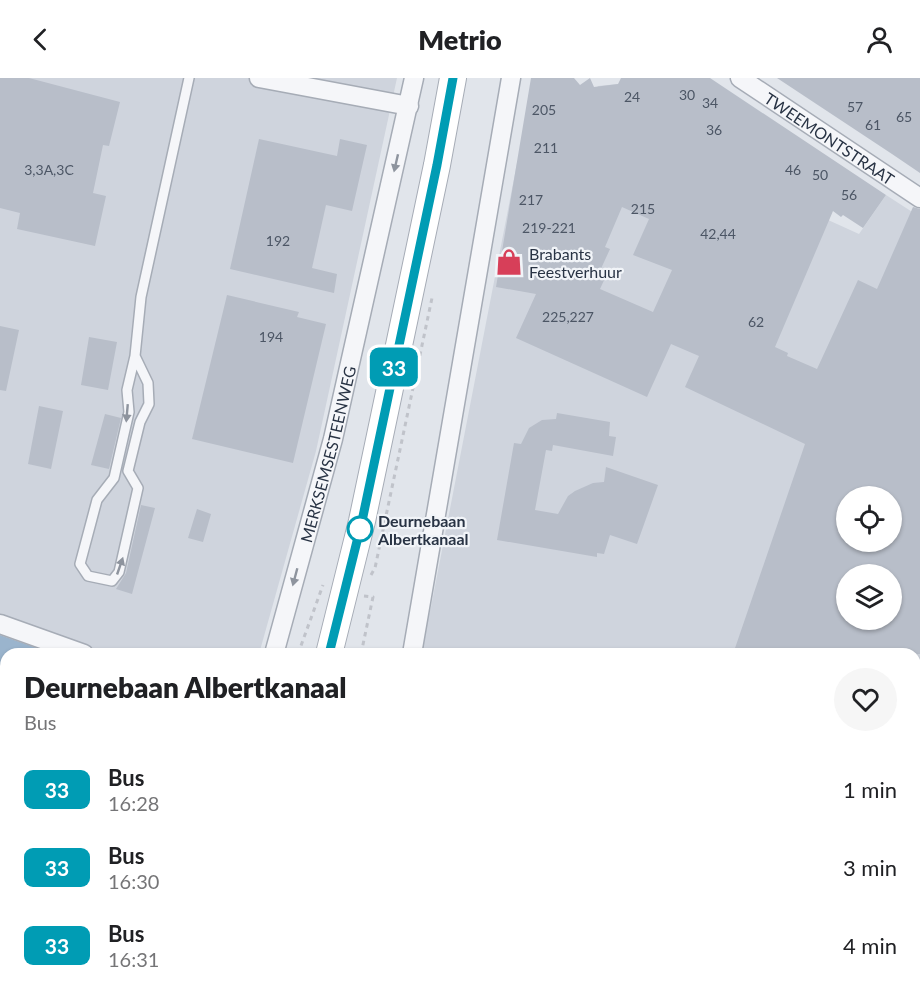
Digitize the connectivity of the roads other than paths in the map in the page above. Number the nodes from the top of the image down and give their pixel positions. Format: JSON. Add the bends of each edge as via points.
{"nodes":[{"id":1,"x":189,"y":78,"type":"edge"},
{"id":2,"x":259,"y":78,"type":"edge"},
{"id":3,"x":414,"y":78,"type":"edge"},
{"id":4,"x":453,"y":78,"type":"edge"},
{"id":5,"x":512,"y":78,"type":"edge"},
{"id":6,"x":740,"y":78,"type":"edge"},
{"id":7,"x":409,"y":106,"type":"junction"},
{"id":8,"x":920,"y":198,"type":"edge"},
{"id":9,"x":135,"y":356,"type":"junction"},
{"id":10,"x":0,"y":624,"type":"edge"},
{"id":11,"x":67,"y":648,"type":"edge"},
{"id":12,"x":276,"y":648,"type":"edge"},
{"id":13,"x":330,"y":648,"type":"edge"},
{"id":14,"x":413,"y":648,"type":"edge"}],
"edges":[{"from":1,"to":9,"type":"lane","via":[[141,297]]},
{"from":2,"to":7,"type":"street"},
{"from":3,"to":7,"type":"street","name":"MERKSEMSESTEENWEG"},
{"from":4,"to":13,"type":"main road","via":[[364,509]]},
{"from":5,"to":14,"type":"street"},
{"from":6,"to":8,"type":"street","name":"TWEEMONTSTRAAT"},
{"from":7,"to":12,"type":"street","name":"MERKSEMSESTEENWEG","one_way":true,"via":[[333,439]]},
{"from":9,"to":9,"type":"lane","one_way":true,"via":[[127,390],[129,412],[114,478],[97,500],[80,564],[88,576],[112,581],[119,572],[138,488],[128,471],[140,422],[149,404],[148,383]]},
{"from":10,"to":11,"type":"street"}]}
